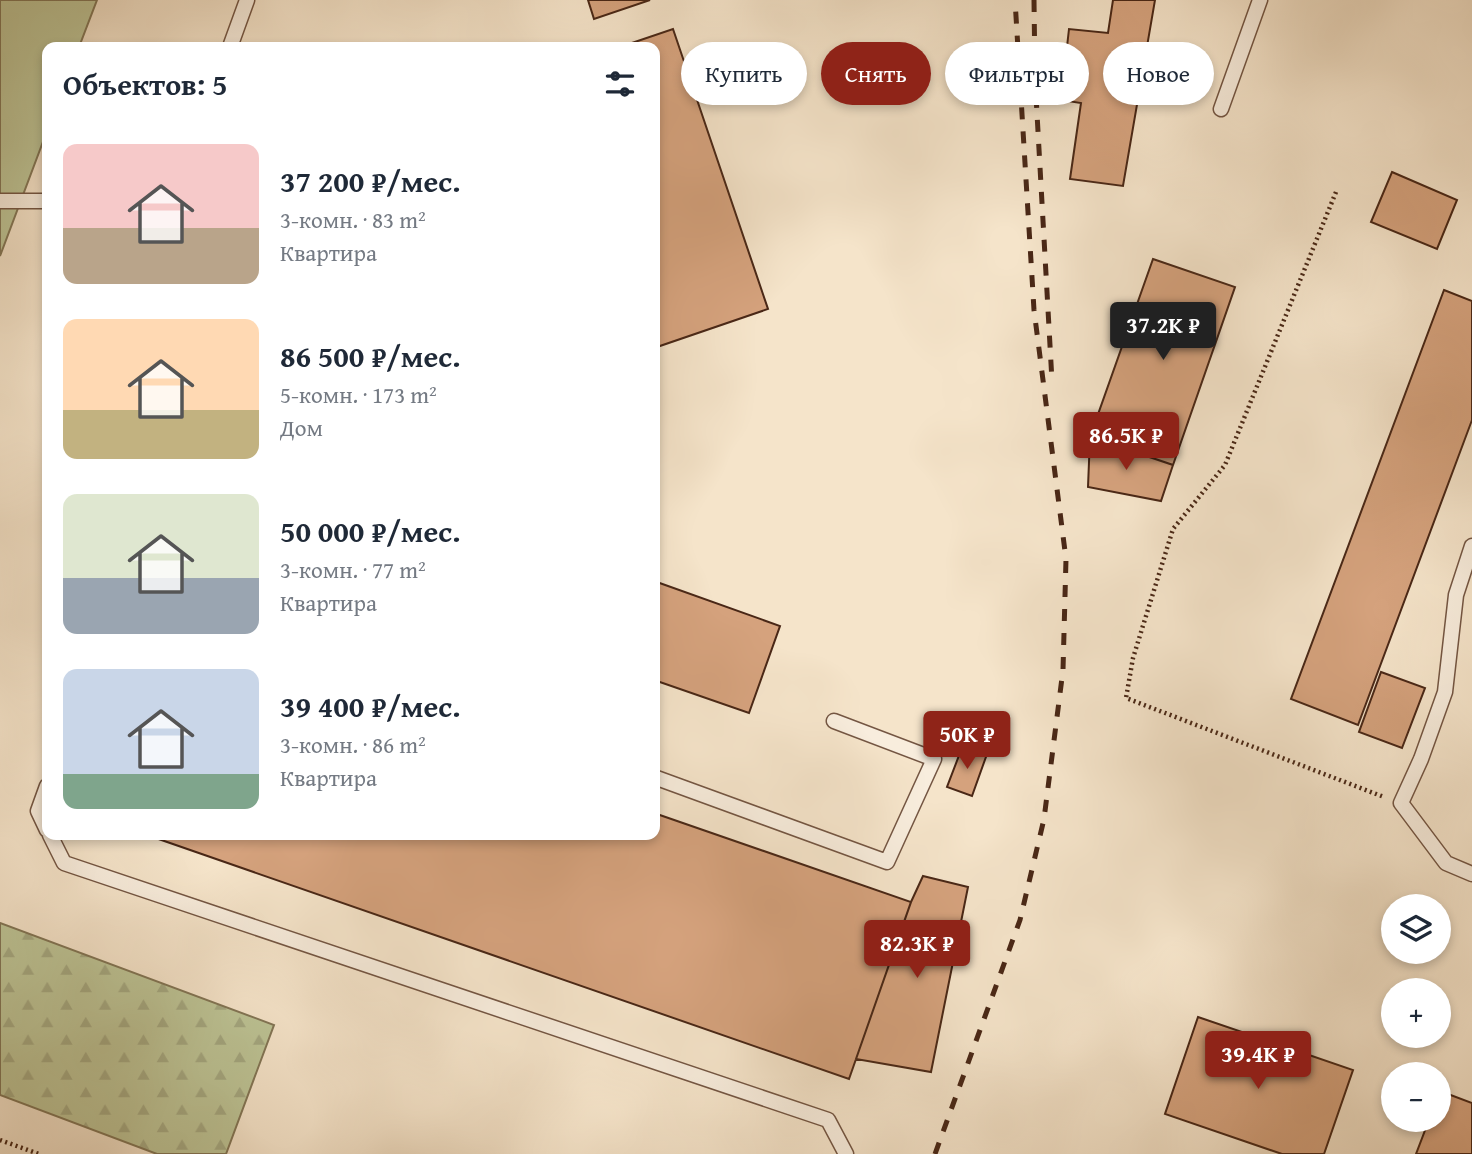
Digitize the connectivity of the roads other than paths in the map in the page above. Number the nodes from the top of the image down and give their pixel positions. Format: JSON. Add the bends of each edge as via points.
{"nodes":[{"id":1,"x":247,"y":0,"type":"edge"},
{"id":2,"x":1260,"y":0,"type":"edge"},
{"id":3,"x":232,"y":42,"type":"edge"},
{"id":4,"x":1221,"y":109,"type":"dead end"},
{"id":5,"x":0,"y":201,"type":"edge"},
{"id":6,"x":42,"y":201,"type":"edge"},
{"id":7,"x":1472,"y":546,"type":"edge"},
{"id":8,"x":834,"y":722,"type":"dead end"},
{"id":9,"x":660,"y":779,"type":"edge"},
{"id":10,"x":42,"y":800,"type":"edge"},
{"id":11,"x":42,"y":819,"type":"edge"},
{"id":12,"x":52,"y":840,"type":"edge"},
{"id":13,"x":1472,"y":874,"type":"edge"},
{"id":14,"x":846,"y":1154,"type":"edge"}],
"edges":[{"from":1,"to":3,"type":"lane"},
{"from":2,"to":4,"type":"lane"},
{"from":5,"to":6,"type":"lane"},
{"from":7,"to":13,"type":"lane","via":[[1456,595],[1445,692],[1401,803],[1446,863]]},
{"from":8,"to":9,"type":"lane","via":[[934,759],[887,862]]},
{"from":10,"to":11,"type":"lane","via":[[38,811]]},
{"from":12,"to":14,"type":"lane","via":[[64,863],[828,1120]]}]}
